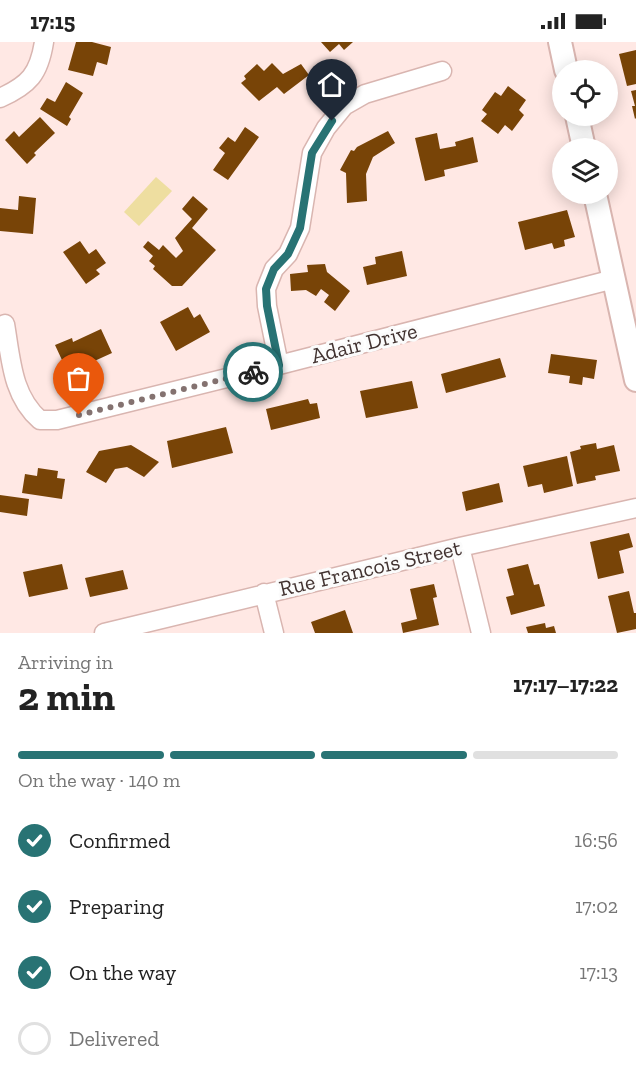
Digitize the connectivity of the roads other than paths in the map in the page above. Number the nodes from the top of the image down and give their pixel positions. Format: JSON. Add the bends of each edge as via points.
{"nodes":[{"id":1,"x":44,"y":42,"type":"edge"},
{"id":2,"x":560,"y":42,"type":"edge"},
{"id":3,"x":564,"y":60,"type":"edge"},
{"id":4,"x":442,"y":71,"type":"dead end"},
{"id":5,"x":0,"y":98,"type":"edge"},
{"id":6,"x":597,"y":204,"type":"edge"},
{"id":7,"x":614,"y":279,"type":"junction"},
{"id":8,"x":5,"y":324,"type":"dead end"},
{"id":9,"x":279,"y":365,"type":"junction"},
{"id":10,"x":636,"y":380,"type":"edge"},
{"id":11,"x":636,"y":508,"type":"edge"},
{"id":12,"x":460,"y":547,"type":"junction"},
{"id":13,"x":264,"y":593,"type":"junction"},
{"id":14,"x":104,"y":633,"type":"edge"},
{"id":15,"x":274,"y":633,"type":"edge"},
{"id":16,"x":481,"y":633,"type":"edge"}],
"edges":[{"from":1,"to":5,"type":"street","via":[[32,76],[19,90]]},
{"from":2,"to":3,"type":"main road"},
{"from":4,"to":9,"type":"street","via":[[365,94],[344,106],[312,153],[300,228],[266,289]]},
{"from":6,"to":7,"type":"main road"},
{"from":7,"to":9,"type":"street","name":"Adair Drive"},
{"from":7,"to":10,"type":"main road"},
{"from":8,"to":9,"type":"street","name":"Adair Drive","via":[[14,380],[22,400],[40,420],[57,420]]},
{"from":11,"to":12,"type":"street","name":"Rue Francois Street"},
{"from":12,"to":13,"type":"street","name":"Rue Francois Street"},
{"from":12,"to":16,"type":"street"},
{"from":13,"to":14,"type":"street","name":"Rue Francois Street"},
{"from":13,"to":15,"type":"street"}]}
